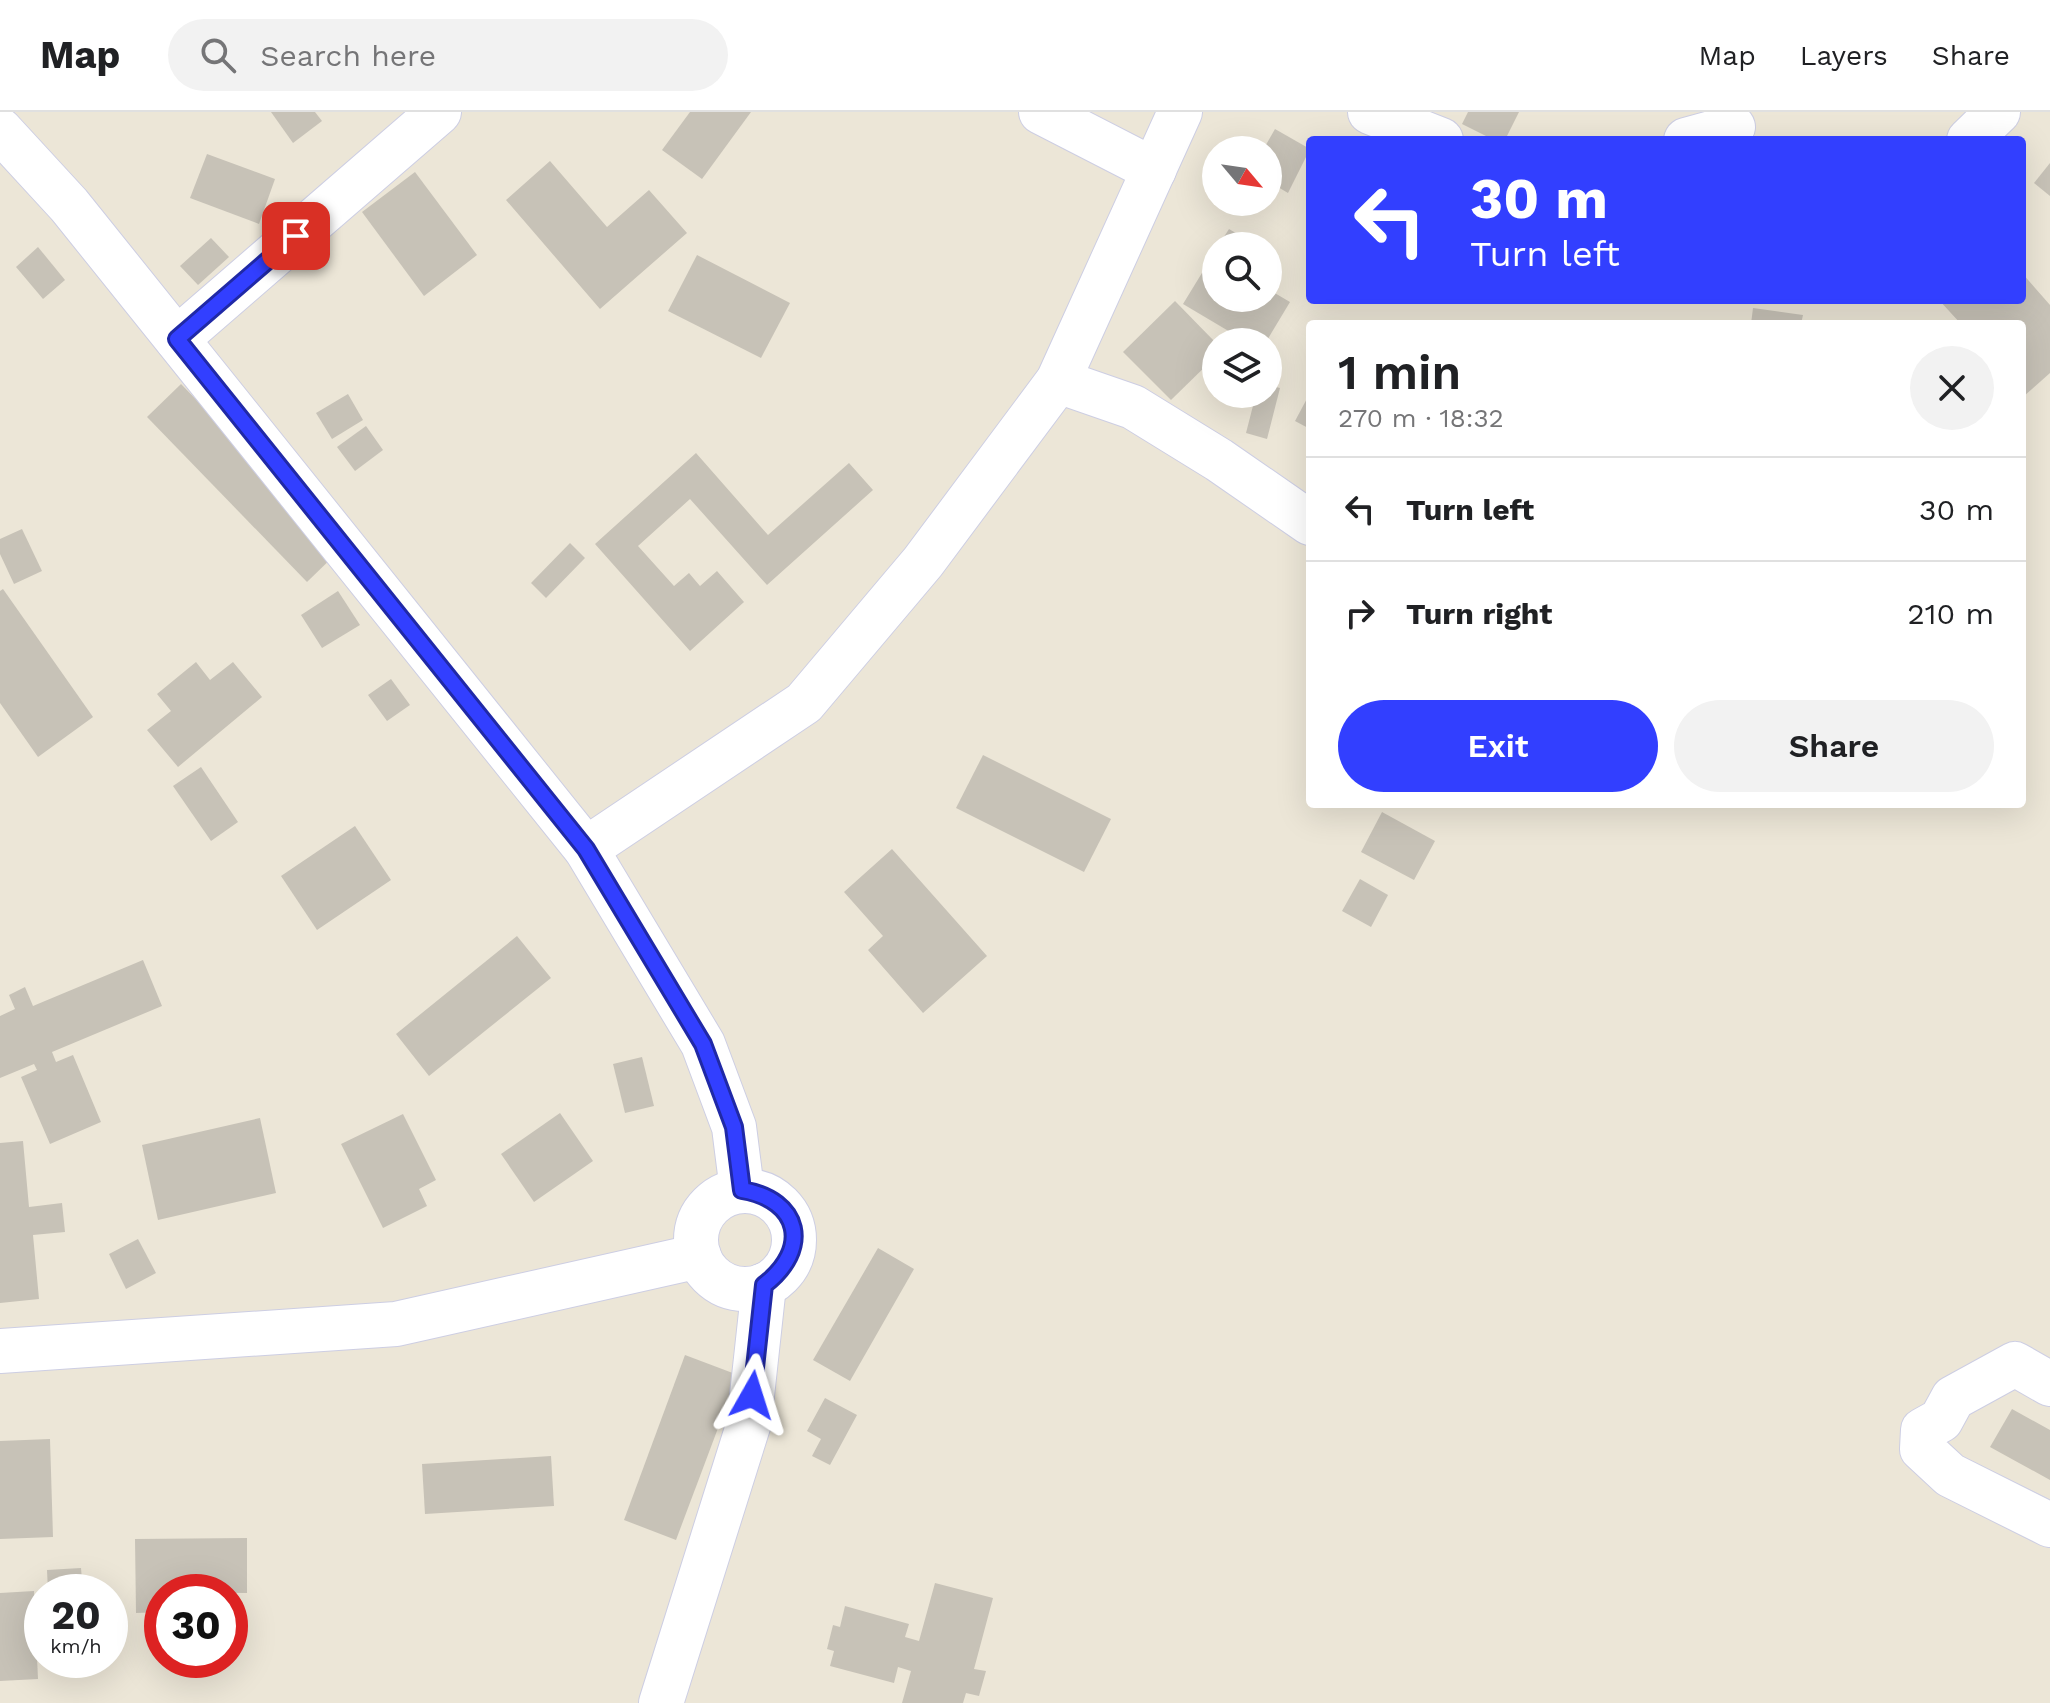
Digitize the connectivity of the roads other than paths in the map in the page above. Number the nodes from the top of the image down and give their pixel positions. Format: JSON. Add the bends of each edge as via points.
{"nodes":[{"id":1,"x":439,"y":112,"type":"edge"},
{"id":2,"x":1041,"y":112,"type":"edge"},
{"id":3,"x":1180,"y":112,"type":"edge"},
{"id":4,"x":1370,"y":112,"type":"edge"},
{"id":5,"x":1998,"y":112,"type":"edge"},
{"id":6,"x":1733,"y":127,"type":"dead end"},
{"id":7,"x":0,"y":130,"type":"edge"},
{"id":8,"x":1431,"y":136,"type":"edge"},
{"id":9,"x":1700,"y":136,"type":"edge"},
{"id":10,"x":1973,"y":136,"type":"edge"},
{"id":11,"x":1154,"y":170,"type":"junction"},
{"id":12,"x":177,"y":339,"type":"junction"},
{"id":13,"x":1058,"y":381,"type":"junction"},
{"id":14,"x":1306,"y":520,"type":"edge"},
{"id":15,"x":586,"y":849,"type":"junction"},
{"id":16,"x":742,"y":1190,"type":"junction"},
{"id":17,"x":699,"y":1256,"type":"junction"},
{"id":18,"x":764,"y":1285,"type":"junction"},
{"id":19,"x":0,"y":1351,"type":"edge"},
{"id":20,"x":2050,"y":1384,"type":"edge"},
{"id":21,"x":2050,"y":1525,"type":"edge"},
{"id":22,"x":661,"y":1703,"type":"edge"}],
"edges":[{"from":1,"to":12,"type":"street"},
{"from":2,"to":11,"type":"street"},
{"from":3,"to":11,"type":"street"},
{"from":4,"to":8,"type":"street"},
{"from":5,"to":10,"type":"street"},
{"from":6,"to":9,"type":"street"},
{"from":7,"to":12,"type":"street","via":[[69,205]]},
{"from":11,"to":13,"type":"street"},
{"from":12,"to":15,"type":"street"},
{"from":13,"to":14,"type":"street","via":[[1133,407]]},
{"from":13,"to":15,"type":"street","via":[[923,562],[804,703]]},
{"from":15,"to":16,"type":"street","via":[[703,1044],[734,1127]]},
{"from":16,"to":17,"type":"street","via":[[710,1205],[696,1238]]},
{"from":16,"to":18,"type":"street","via":[[765,1194],[783,1208],[793,1228],[793,1251],[782,1271]]},
{"from":17,"to":18,"type":"street","via":[[718,1281],[733,1287]]},
{"from":17,"to":19,"type":"street","via":[[396,1324]]},
{"from":18,"to":22,"type":"street","via":[[749,1423]]},
{"from":20,"to":21,"type":"street","via":[[2015,1364],[1953,1398],[1941,1420],[1923,1430],[1922,1449],[1950,1475]]}]}
